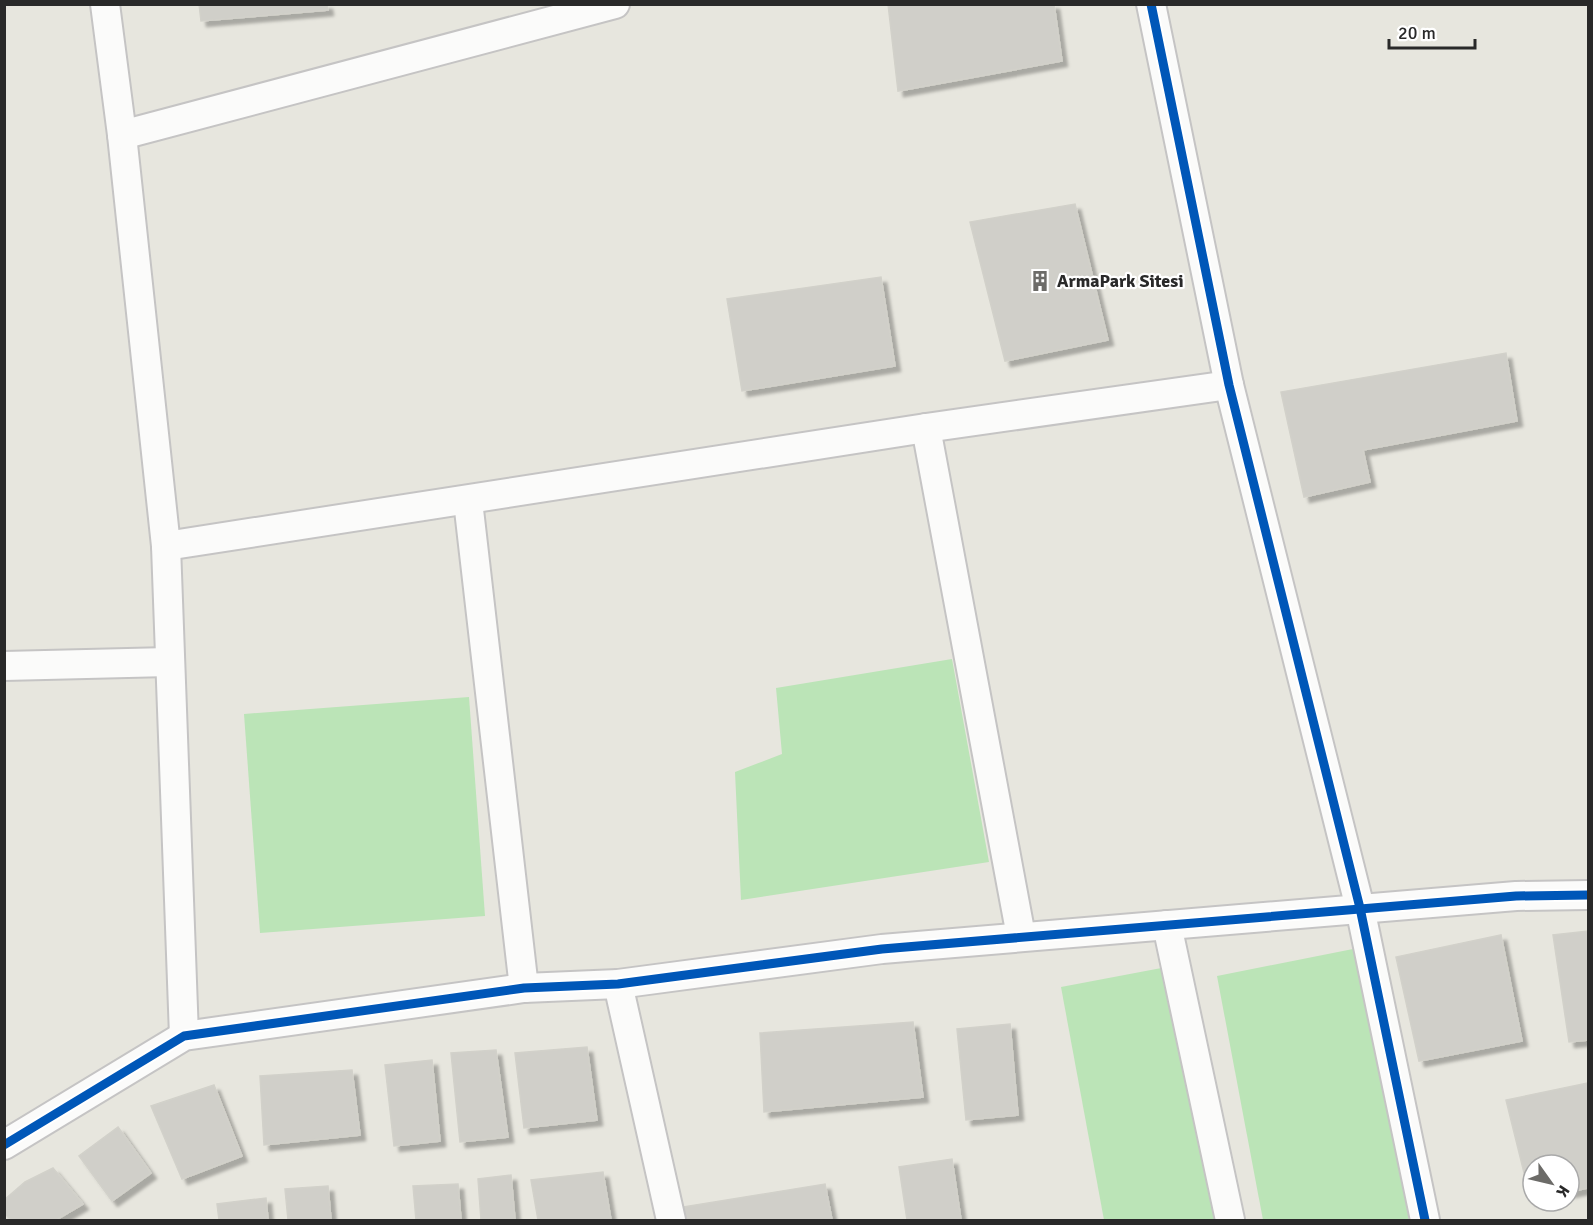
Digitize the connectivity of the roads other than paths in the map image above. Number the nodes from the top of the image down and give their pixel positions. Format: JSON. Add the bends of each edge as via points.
{"nodes":[{"id":1,"x":105,"y":4,"type":"edge"},
{"id":2,"x":615,"y":4,"type":"edge"},
{"id":3,"x":1151,"y":4,"type":"edge"},
{"id":4,"x":122,"y":135,"type":"junction"},
{"id":5,"x":1230,"y":385,"type":"junction"},
{"id":6,"x":926,"y":428,"type":"junction"},
{"id":7,"x":468,"y":501,"type":"junction"},
{"id":8,"x":166,"y":546,"type":"junction"},
{"id":9,"x":169,"y":662,"type":"junction"},
{"id":10,"x":4,"y":666,"type":"edge"},
{"id":11,"x":1588,"y":895,"type":"edge"},
{"id":12,"x":1360,"y":908,"type":"junction"},
{"id":13,"x":1167,"y":925,"type":"junction"},
{"id":14,"x":1022,"y":936,"type":"junction"},
{"id":15,"x":618,"y":984,"type":"junction"},
{"id":16,"x":524,"y":988,"type":"junction"},
{"id":17,"x":184,"y":1036,"type":"junction"},
{"id":18,"x":4,"y":1145,"type":"edge"},
{"id":19,"x":671,"y":1221,"type":"edge"},
{"id":20,"x":1230,"y":1221,"type":"edge"},
{"id":21,"x":1425,"y":1221,"type":"edge"}],
"edges":[{"from":1,"to":4,"type":"street"},
{"from":2,"to":4,"type":"street"},
{"from":3,"to":5,"type":"street"},
{"from":4,"to":8,"type":"street"},
{"from":5,"to":6,"type":"street"},
{"from":5,"to":12,"type":"street"},
{"from":6,"to":7,"type":"street"},
{"from":6,"to":14,"type":"street"},
{"from":7,"to":8,"type":"street"},
{"from":7,"to":16,"type":"street"},
{"from":8,"to":9,"type":"street"},
{"from":9,"to":10,"type":"street"},
{"from":9,"to":17,"type":"street"},
{"from":11,"to":12,"type":"street","via":[[1516,896]]},
{"from":12,"to":13,"type":"street"},
{"from":12,"to":21,"type":"street"},
{"from":13,"to":14,"type":"street"},
{"from":13,"to":20,"type":"street"},
{"from":14,"to":15,"type":"street","via":[[882,949]]},
{"from":15,"to":16,"type":"street"},
{"from":15,"to":19,"type":"street"},
{"from":16,"to":17,"type":"street"},
{"from":17,"to":18,"type":"street"}]}
